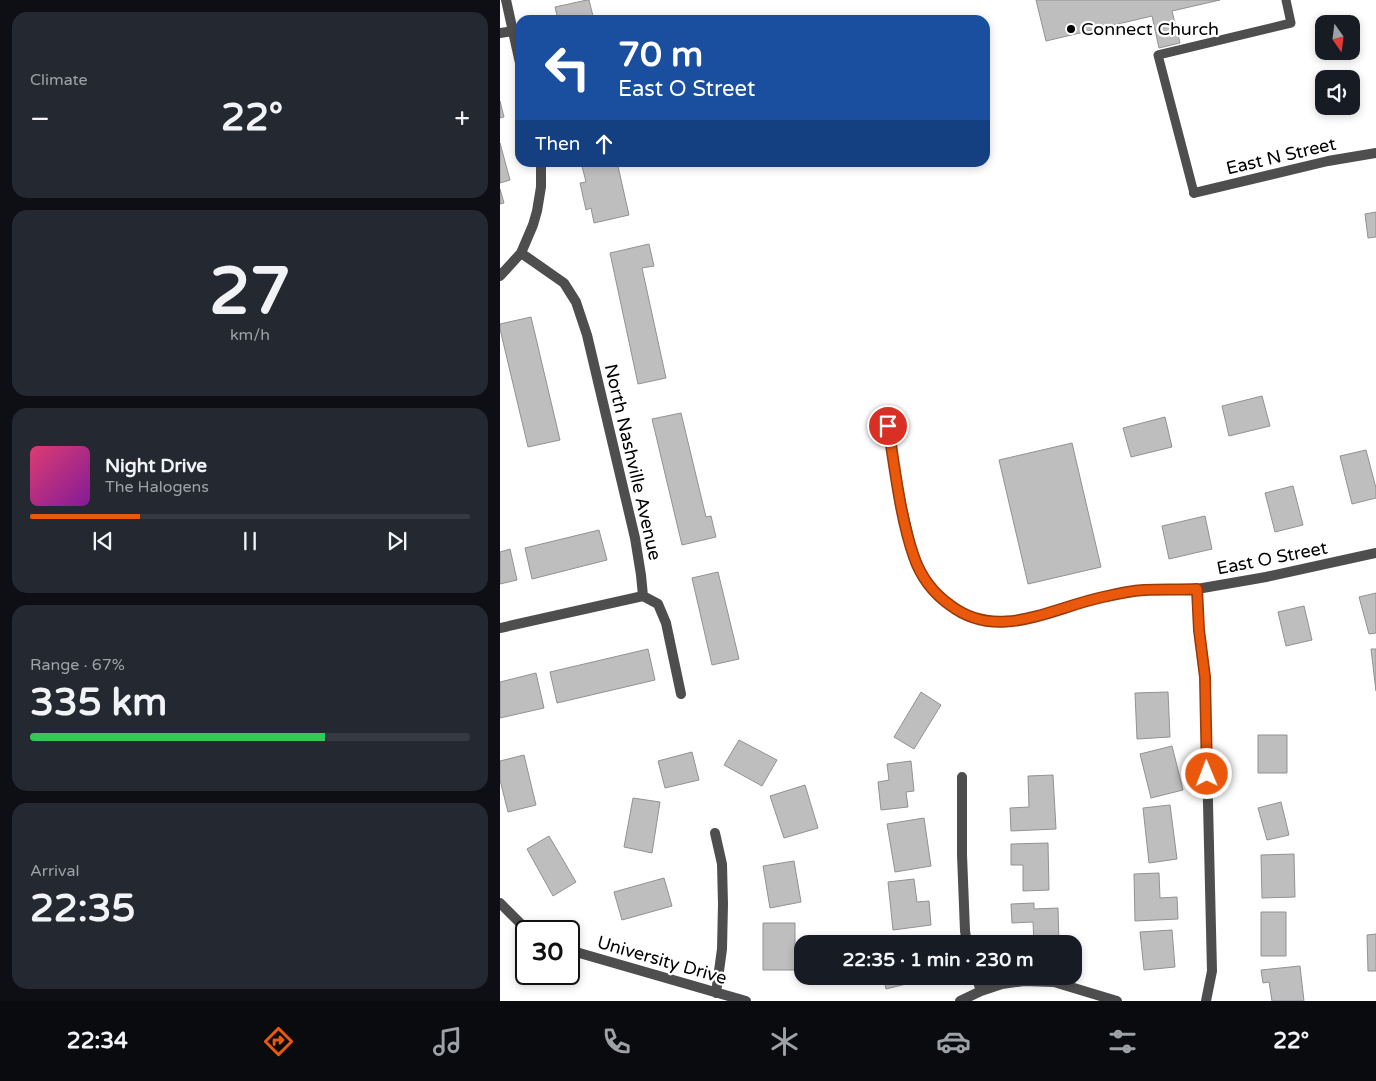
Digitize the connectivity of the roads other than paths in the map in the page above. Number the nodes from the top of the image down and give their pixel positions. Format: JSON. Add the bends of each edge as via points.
{"nodes":[{"id":1,"x":506,"y":0,"type":"edge"},
{"id":2,"x":1286,"y":0,"type":"edge"},
{"id":3,"x":513,"y":31,"type":"junction"},
{"id":4,"x":500,"y":33,"type":"edge"},
{"id":5,"x":515,"y":40,"type":"edge"},
{"id":6,"x":1376,"y":153,"type":"edge"},
{"id":7,"x":541,"y":167,"type":"edge"},
{"id":8,"x":1194,"y":193,"type":"joint"},
{"id":9,"x":521,"y":253,"type":"junction"},
{"id":10,"x":500,"y":276,"type":"edge"},
{"id":11,"x":888,"y":426,"type":"dead end"},
{"id":12,"x":1376,"y":553,"type":"edge"},
{"id":13,"x":1197,"y":589,"type":"junction"},
{"id":14,"x":1143,"y":590,"type":"joint"},
{"id":15,"x":643,"y":596,"type":"junction"},
{"id":16,"x":500,"y":628,"type":"edge"},
{"id":17,"x":681,"y":694,"type":"dead end"},
{"id":18,"x":962,"y":777,"type":"dead end"},
{"id":19,"x":715,"y":832,"type":"dead end"},
{"id":20,"x":500,"y":903,"type":"edge"},
{"id":21,"x":517,"y":920,"type":"edge"},
{"id":22,"x":966,"y":935,"type":"edge"},
{"id":23,"x":580,"y":953,"type":"edge"},
{"id":24,"x":979,"y":985,"type":"edge"},
{"id":25,"x":981,"y":991,"type":"junction"},
{"id":26,"x":716,"y":993,"type":"junction"},
{"id":27,"x":746,"y":1001,"type":"edge"},
{"id":28,"x":960,"y":1001,"type":"edge"},
{"id":29,"x":1117,"y":1001,"type":"edge"},
{"id":30,"x":1206,"y":1001,"type":"edge"}],
"edges":[{"from":1,"to":3,"type":"street"},
{"from":2,"to":8,"type":"lane","via":[[1291,23],[1158,55]]},
{"from":3,"to":4,"type":"street"},
{"from":3,"to":5,"type":"street"},
{"from":6,"to":8,"type":"street","name":"East N Street","via":[[1328,160]]},
{"from":7,"to":9,"type":"street","via":[[542,187],[537,211]]},
{"from":9,"to":10,"type":"street"},
{"from":9,"to":15,"type":"street","name":"North Nashville Avenue","via":[[564,283],[576,302],[587,335],[635,538]]},
{"from":11,"to":14,"type":"lane","via":[[898,491],[914,557],[934,592],[954,609],[976,619],[1001,623]]},
{"from":12,"to":13,"type":"street","name":"East O Street","via":[[1266,578]]},
{"from":13,"to":14,"type":"street","name":"East O Street"},
{"from":13,"to":30,"type":"street","via":[[1205,677],[1212,971]]},
{"from":15,"to":16,"type":"street"},
{"from":15,"to":17,"type":"street","via":[[658,604],[666,623]]},
{"from":18,"to":22,"type":"street"},
{"from":19,"to":26,"type":"street","via":[[722,864],[723,904],[722,949]]},
{"from":20,"to":21,"type":"street"},
{"from":23,"to":26,"type":"street","name":"University Drive"},
{"from":24,"to":25,"type":"street"},
{"from":25,"to":28,"type":"street"},
{"from":25,"to":29,"type":"street","via":[[1017,982],[1054,982]]},
{"from":26,"to":27,"type":"street","name":"University Drive"}]}
